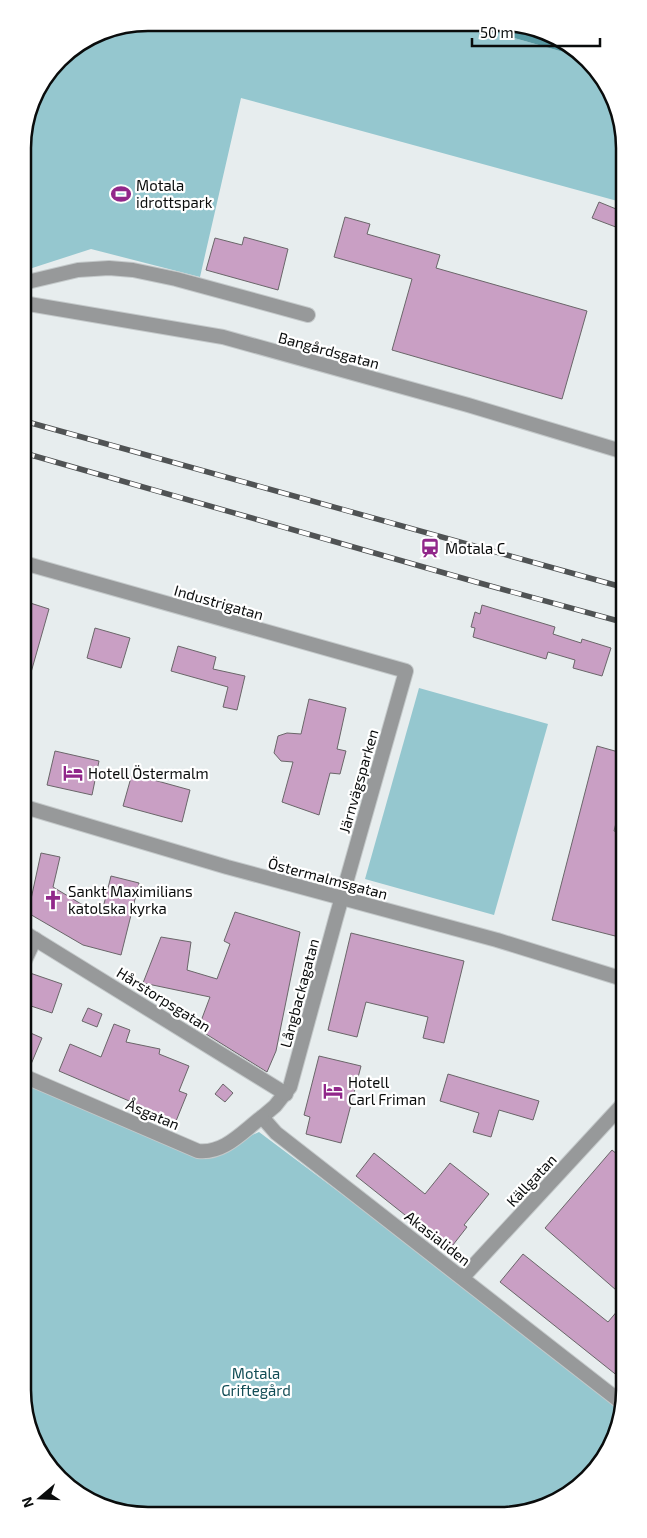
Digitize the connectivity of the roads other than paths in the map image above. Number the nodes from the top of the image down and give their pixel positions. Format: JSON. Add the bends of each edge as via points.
{"nodes":[{"id":1,"x":32,"y":281,"type":"edge"},
{"id":2,"x":32,"y":305,"type":"edge"},
{"id":3,"x":308,"y":315,"type":"dead end"},
{"id":4,"x":616,"y":449,"type":"edge"},
{"id":5,"x":32,"y":565,"type":"edge"},
{"id":6,"x":406,"y":671,"type":"joint"},
{"id":7,"x":31,"y":810,"type":"edge"},
{"id":8,"x":341,"y":899,"type":"junction"},
{"id":9,"x":31,"y":937,"type":"edge"},
{"id":10,"x":615,"y":977,"type":"edge"},
{"id":11,"x":31,"y":1079,"type":"edge"},
{"id":12,"x":286,"y":1094,"type":"junction"},
{"id":13,"x":615,"y":1112,"type":"edge"},
{"id":14,"x":262,"y":1117,"type":"junction"},
{"id":15,"x":463,"y":1277,"type":"junction"},
{"id":16,"x":615,"y":1397,"type":"edge"}],
"edges":[{"from":1,"to":3,"type":"street","name":"Bangårdsgatan","via":[[78,270],[133,270],[176,278]]},
{"from":2,"to":4,"type":"street","name":"Bangårdsgatan","via":[[223,338]]},
{"from":5,"to":6,"type":"street","name":"Industrigatan"},
{"from":6,"to":8,"type":"street","name":"Järnvägsparken"},
{"from":7,"to":8,"type":"street","name":"Östermalmsgatan"},
{"from":8,"to":10,"type":"street","name":"Östermalmsgatan","via":[[497,940]]},
{"from":8,"to":12,"type":"street","name":"Långbackagatan","via":[[293,1080]]},
{"from":9,"to":12,"type":"street","name":"Hårstorpsgatan"},
{"from":11,"to":14,"type":"street","name":"Åsgatan","via":[[198,1151],[211,1152],[223,1148]]},
{"from":12,"to":14,"type":"street"},
{"from":13,"to":15,"type":"street","name":"Källgatan"},
{"from":14,"to":15,"type":"street","name":"Akasialiden","via":[[276,1133]]},
{"from":15,"to":16,"type":"street","name":"Akasialiden"}]}
